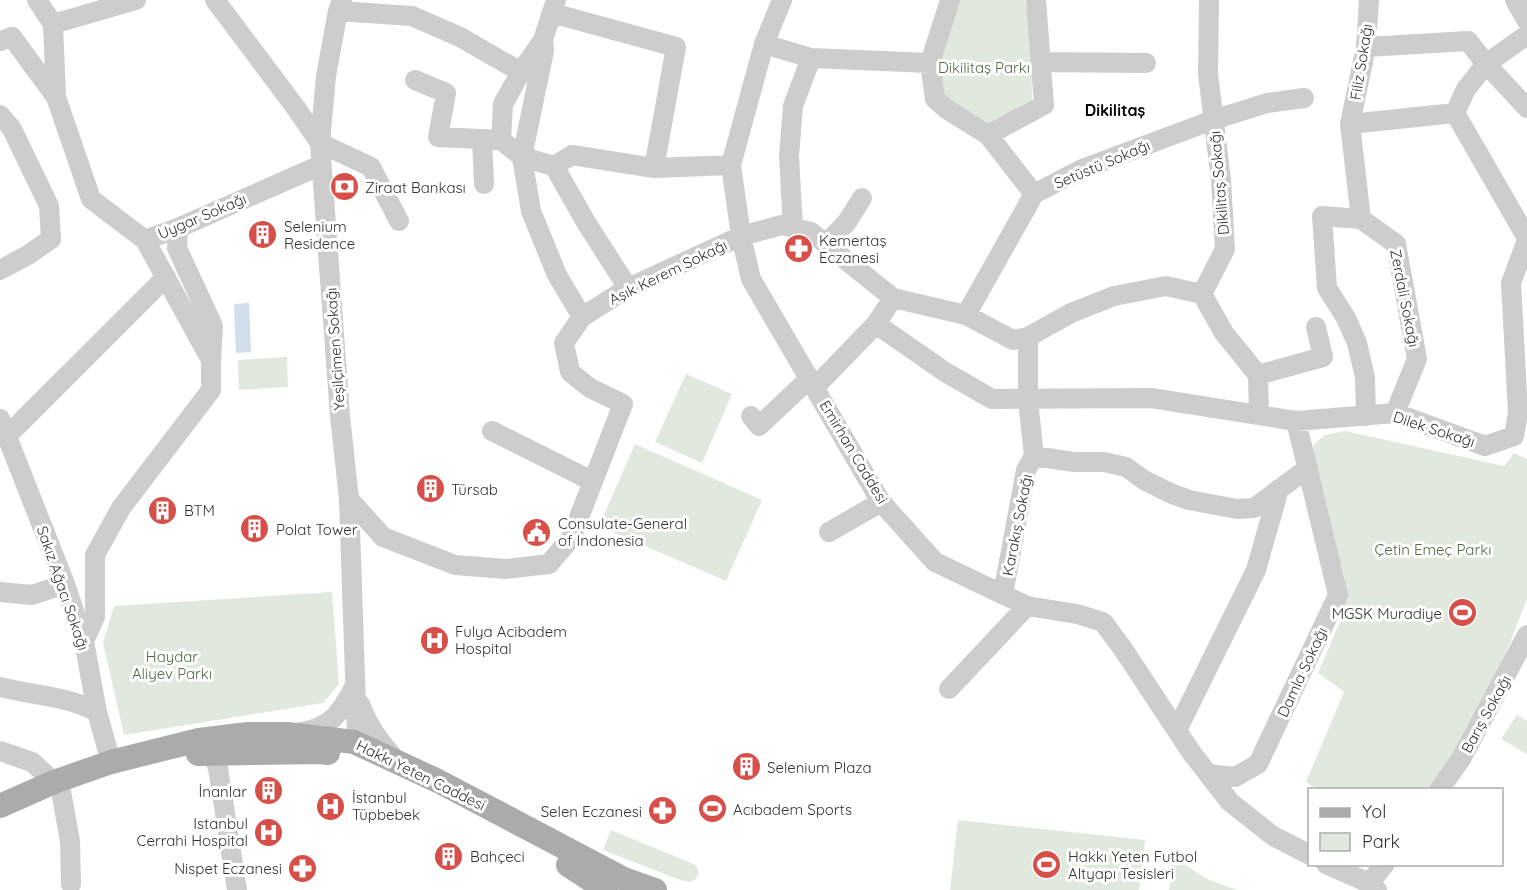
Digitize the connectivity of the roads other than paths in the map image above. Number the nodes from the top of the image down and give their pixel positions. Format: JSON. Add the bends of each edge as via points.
{"nodes":[{"id":1,"x":37,"y":0,"type":"edge"},
{"id":2,"x":136,"y":0,"type":"edge"},
{"id":3,"x":215,"y":0,"type":"edge"},
{"id":4,"x":782,"y":0,"type":"edge"},
{"id":5,"x":950,"y":0,"type":"edge"},
{"id":6,"x":1036,"y":0,"type":"edge"},
{"id":7,"x":1209,"y":0,"type":"edge"},
{"id":8,"x":1369,"y":0,"type":"edge"},
{"id":9,"x":1515,"y":0,"type":"edge"},
{"id":10,"x":340,"y":6,"type":"edge"},
{"id":11,"x":554,"y":6,"type":"edge"},
{"id":12,"x":1527,"y":21,"type":"edge"},
{"id":13,"x":53,"y":24,"type":"junction"},
{"id":14,"x":1527,"y":35,"type":"edge"},
{"id":15,"x":543,"y":40,"type":"junction"},
{"id":16,"x":0,"y":41,"type":"edge"},
{"id":17,"x":764,"y":44,"type":"junction"},
{"id":18,"x":1366,"y":46,"type":"junction"},
{"id":19,"x":811,"y":58,"type":"junction"},
{"id":20,"x":1041,"y":62,"type":"junction"},
{"id":21,"x":930,"y":63,"type":"junction"},
{"id":22,"x":1146,"y":63,"type":"dead end"},
{"id":23,"x":1486,"y":64,"type":"junction"},
{"id":24,"x":521,"y":72,"type":"junction"},
{"id":25,"x":414,"y":80,"type":"dead end"},
{"id":26,"x":56,"y":97,"type":"junction"},
{"id":27,"x":1304,"y":98,"type":"dead end"},
{"id":28,"x":1527,"y":108,"type":"edge"},
{"id":29,"x":1455,"y":113,"type":"junction"},
{"id":30,"x":0,"y":115,"type":"edge"},
{"id":31,"x":1213,"y":120,"type":"junction"},
{"id":32,"x":1350,"y":124,"type":"junction"},
{"id":33,"x":988,"y":135,"type":"junction"},
{"id":34,"x":491,"y":139,"type":"junction"},
{"id":35,"x":320,"y":143,"type":"junction"},
{"id":36,"x":522,"y":157,"type":"junction"},
{"id":37,"x":321,"y":165,"type":"junction"},
{"id":38,"x":731,"y":165,"type":"junction"},
{"id":39,"x":554,"y":166,"type":"junction"},
{"id":40,"x":654,"y":168,"type":"junction"},
{"id":41,"x":484,"y":184,"type":"dead end"},
{"id":42,"x":1034,"y":194,"type":"junction"},
{"id":43,"x":862,"y":198,"type":"dead end"},
{"id":44,"x":1361,"y":219,"type":"junction"},
{"id":45,"x":399,"y":221,"type":"dead end"},
{"id":46,"x":178,"y":228,"type":"junction"},
{"id":47,"x":793,"y":228,"type":"junction"},
{"id":48,"x":741,"y":236,"type":"junction"},
{"id":49,"x":1527,"y":239,"type":"edge"},
{"id":50,"x":146,"y":240,"type":"junction"},
{"id":51,"x":826,"y":244,"type":"junction"},
{"id":52,"x":0,"y":270,"type":"edge"},
{"id":53,"x":166,"y":276,"type":"junction"},
{"id":54,"x":628,"y":288,"type":"junction"},
{"id":55,"x":1202,"y":294,"type":"junction"},
{"id":56,"x":893,"y":298,"type":"junction"},
{"id":57,"x":966,"y":315,"type":"junction"},
{"id":58,"x":582,"y":317,"type":"junction"},
{"id":59,"x":876,"y":324,"type":"junction"},
{"id":60,"x":1316,"y":327,"type":"dead end"},
{"id":61,"x":1028,"y":337,"type":"junction"},
{"id":62,"x":212,"y":360,"type":"junction"},
{"id":63,"x":1258,"y":375,"type":"junction"},
{"id":64,"x":813,"y":383,"type":"junction"},
{"id":65,"x":1028,"y":400,"type":"junction"},
{"id":66,"x":1395,"y":413,"type":"junction"},
{"id":67,"x":1259,"y":415,"type":"junction"},
{"id":68,"x":751,"y":416,"type":"dead end"},
{"id":69,"x":1366,"y":416,"type":"junction"},
{"id":70,"x":1296,"y":421,"type":"junction"},
{"id":71,"x":1521,"y":427,"type":"edge"},
{"id":72,"x":3,"y":428,"type":"edge"},
{"id":73,"x":492,"y":431,"type":"dead end"},
{"id":74,"x":1035,"y":456,"type":"junction"},
{"id":75,"x":1308,"y":468,"type":"junction"},
{"id":76,"x":592,"y":481,"type":"junction"},
{"id":77,"x":1279,"y":489,"type":"junction"},
{"id":78,"x":349,"y":499,"type":"junction"},
{"id":79,"x":881,"y":502,"type":"junction"},
{"id":80,"x":829,"y":532,"type":"dead end"},
{"id":81,"x":65,"y":584,"type":"junction"},
{"id":82,"x":0,"y":592,"type":"edge"},
{"id":83,"x":1003,"y":594,"type":"junction"},
{"id":84,"x":1027,"y":606,"type":"junction"},
{"id":85,"x":1527,"y":636,"type":"edge"},
{"id":86,"x":84,"y":641,"type":"junction"},
{"id":87,"x":89,"y":667,"type":"junction"},
{"id":88,"x":0,"y":687,"type":"edge"},
{"id":89,"x":354,"y":687,"type":"junction"},
{"id":90,"x":949,"y":689,"type":"dead end"},
{"id":91,"x":60,"y":698,"type":"junction"},
{"id":92,"x":96,"y":712,"type":"junction"},
{"id":93,"x":1177,"y":730,"type":"junction"},
{"id":94,"x":287,"y":735,"type":"junction"},
{"id":95,"x":210,"y":746,"type":"junction"},
{"id":96,"x":0,"y":751,"type":"edge"},
{"id":97,"x":359,"y":752,"type":"junction"},
{"id":98,"x":0,"y":759,"type":"edge"},
{"id":99,"x":111,"y":762,"type":"junction"},
{"id":100,"x":399,"y":763,"type":"junction"},
{"id":101,"x":1208,"y":774,"type":"junction"},
{"id":102,"x":52,"y":787,"type":"junction"},
{"id":103,"x":1441,"y":788,"type":"edge"},
{"id":104,"x":0,"y":806,"type":"edge"},
{"id":105,"x":0,"y":819,"type":"edge"},
{"id":106,"x":1308,"y":854,"type":"edge"},
{"id":107,"x":1330,"y":866,"type":"edge"},
{"id":108,"x":1384,"y":866,"type":"edge"},
{"id":109,"x":71,"y":884,"type":"dead end"},
{"id":110,"x":1373,"y":886,"type":"edge"},
{"id":111,"x":237,"y":890,"type":"edge"},
{"id":112,"x":606,"y":890,"type":"edge"},
{"id":113,"x":655,"y":890,"type":"edge"}],
"edges":[{"from":1,"to":13,"type":"street"},
{"from":2,"to":13,"type":"street"},
{"from":3,"to":35,"type":"street"},
{"from":4,"to":17,"type":"street","name":"Emirhan Caddesi"},
{"from":5,"to":21,"type":"street"},
{"from":6,"to":20,"type":"street"},
{"from":7,"to":31,"type":"street","name":"Dikilitaş Sokağı","via":[[1208,74]]},
{"from":8,"to":18,"type":"street","name":"Filiz Sokağı"},
{"from":9,"to":12,"type":"street"},
{"from":10,"to":24,"type":"street","via":[[412,16],[460,37]]},
{"from":10,"to":35,"type":"street","name":"Yeşilçimen Sokağı","via":[[326,76]]},
{"from":11,"to":15,"type":"street"},
{"from":11,"to":40,"type":"street","via":[[676,47]]},
{"from":13,"to":26,"type":"street","name":"Uygar Sokağı"},
{"from":14,"to":23,"type":"street"},
{"from":15,"to":24,"type":"street"},
{"from":15,"to":36,"type":"street"},
{"from":16,"to":26,"type":"street","via":[[12,37]]},
{"from":17,"to":19,"type":"street"},
{"from":17,"to":38,"type":"street","name":"Emirhan Caddesi"},
{"from":18,"to":23,"type":"street","via":[[1468,41]]},
{"from":18,"to":32,"type":"street","name":"Filiz Sokağı"},
{"from":19,"to":21,"type":"street"},
{"from":19,"to":47,"type":"street","via":[[793,106],[789,156]]},
{"from":20,"to":22,"type":"street"},
{"from":20,"to":33,"type":"street","via":[[1044,105]]},
{"from":21,"to":33,"type":"street","via":[[935,99]]},
{"from":23,"to":28,"type":"street"},
{"from":23,"to":29,"type":"street","via":[[1466,89]]},
{"from":24,"to":34,"type":"street","via":[[503,104]]},
{"from":25,"to":34,"type":"street","via":[[446,93],[438,136]]},
{"from":26,"to":50,"type":"street","name":"Uygar Sokağı","via":[[91,199]]},
{"from":27,"to":31,"type":"street","name":"Setüstü Sokağı","via":[[1267,103]]},
{"from":29,"to":32,"type":"street"},
{"from":29,"to":49,"type":"street"},
{"from":30,"to":52,"type":"street","via":[[12,129],[49,206],[51,239]]},
{"from":31,"to":42,"type":"street","name":"Setüstü Sokağı","via":[[1082,169]]},
{"from":31,"to":55,"type":"street","name":"Dikilitaş Sokağı","via":[[1225,249]]},
{"from":32,"to":44,"type":"street"},
{"from":33,"to":42,"type":"street"},
{"from":34,"to":36,"type":"street"},
{"from":34,"to":41,"type":"street"},
{"from":35,"to":37,"type":"street","name":"Yeşilçimen Sokağı"},
{"from":35,"to":45,"type":"street","via":[[371,167]]},
{"from":36,"to":39,"type":"street"},
{"from":36,"to":58,"type":"street","via":[[531,211],[557,275]]},
{"from":37,"to":46,"type":"street","name":"Uygar Sokağı"},
{"from":37,"to":78,"type":"street","name":"Yeşilçimen Sokağı"},
{"from":38,"to":40,"type":"street"},
{"from":38,"to":48,"type":"street","name":"Emirhan Caddesi"},
{"from":39,"to":40,"type":"street","via":[[572,155]]},
{"from":39,"to":54,"type":"street"},
{"from":42,"to":57,"type":"street"},
{"from":43,"to":51,"type":"street"},
{"from":44,"to":66,"type":"street","name":"Zerdali Sokağı","via":[[1396,244],[1417,359]]},
{"from":44,"to":69,"type":"street","via":[[1322,216],[1327,288],[1357,343],[1365,377]]},
{"from":46,"to":50,"type":"street","name":"Uygar Sokağı"},
{"from":46,"to":62,"type":"street","via":[[177,248],[213,326]]},
{"from":47,"to":48,"type":"street","name":"Aşık Kerem Sokağı","via":[[782,225]]},
{"from":47,"to":51,"type":"street","via":[[811,232]]},
{"from":48,"to":54,"type":"street","name":"Aşık Kerem Sokağı"},
{"from":48,"to":64,"type":"street","name":"Emirhan Caddesi","via":[[751,279]]},
{"from":49,"to":71,"type":"street","name":"Dilek Sokağı","via":[[1511,283]]},
{"from":50,"to":53,"type":"street"},
{"from":51,"to":56,"type":"street"},
{"from":53,"to":62,"type":"street"},
{"from":53,"to":72,"type":"street"},
{"from":54,"to":58,"type":"street","name":"Aşık Kerem Sokağı"},
{"from":55,"to":61,"type":"street","via":[[1166,286],[1114,296],[1071,313]]},
{"from":55,"to":63,"type":"street","via":[[1224,333]]},
{"from":56,"to":57,"type":"street"},
{"from":56,"to":59,"type":"street"},
{"from":57,"to":61,"type":"street","via":[[1013,340]]},
{"from":58,"to":76,"type":"street","name":"Aşık Kerem Sokağı","via":[[564,344],[570,372],[590,388],[623,404]]},
{"from":59,"to":64,"type":"street"},
{"from":59,"to":65,"type":"street","via":[[992,399]]},
{"from":60,"to":63,"type":"street","via":[[1323,357]]},
{"from":61,"to":65,"type":"street","name":"Karakış Sokağı"},
{"from":62,"to":86,"type":"street","via":[[211,390],[121,508],[95,555],[95,617]]},
{"from":63,"to":67,"type":"street"},
{"from":64,"to":68,"type":"street","via":[[759,426]]},
{"from":64,"to":79,"type":"street","name":"Emirhan Caddesi"},
{"from":65,"to":67,"type":"street","via":[[1151,398]]},
{"from":65,"to":74,"type":"street","name":"Karakış Sokağı"},
{"from":66,"to":69,"type":"street","name":"Dilek Sokağı"},
{"from":66,"to":71,"type":"street","name":"Dilek Sokağı","via":[[1485,446],[1514,436]]},
{"from":67,"to":70,"type":"street"},
{"from":69,"to":70,"type":"street","name":"Dilek Sokağı"},
{"from":70,"to":75,"type":"street","name":"Damla Sokağı"},
{"from":72,"to":81,"type":"street","name":"Sakız Ağacı Sokağı"},
{"from":73,"to":76,"type":"street"},
{"from":74,"to":77,"type":"street","name":"Karakış Sokağı","via":[[1126,467],[1170,493],[1237,510],[1254,508]]},
{"from":74,"to":83,"type":"street","name":"Karakış Sokağı","via":[[1026,470]]},
{"from":75,"to":77,"type":"street","name":"Karakış Sokağı"},
{"from":75,"to":101,"type":"street","name":"Damla Sokağı","via":[[1338,595],[1258,764],[1235,777]]},
{"from":76,"to":78,"type":"street","name":"Aşık Kerem Sokağı","via":[[571,538],[549,564],[506,569],[455,565],[384,537]]},
{"from":77,"to":93,"type":"street","via":[[1256,570]]},
{"from":78,"to":89,"type":"street","name":"Yeşilçimen Sokağı"},
{"from":79,"to":80,"type":"street"},
{"from":79,"to":83,"type":"street","name":"Emirhan Caddesi","via":[[935,562]]},
{"from":81,"to":82,"type":"street","via":[[32,595]]},
{"from":81,"to":86,"type":"street","name":"Sakız Ağacı Sokağı"},
{"from":83,"to":84,"type":"street","name":"Emirhan Caddesi"},
{"from":84,"to":90,"type":"street"},
{"from":84,"to":93,"type":"street","name":"Emirhan Caddesi","via":[[1103,621]]},
{"from":85,"to":103,"type":"street","name":"Barış Sokağı","via":[[1461,759]]},
{"from":86,"to":87,"type":"street","name":"Sakız Ağacı Sokağı"},
{"from":87,"to":91,"type":"street","via":[[84,678]]},
{"from":87,"to":92,"type":"street","name":"Sakız Ağacı Sokağı"},
{"from":88,"to":91,"type":"street"},
{"from":89,"to":94,"type":"street","via":[[333,720],[315,730]]},
{"from":89,"to":97,"type":"street","name":"Yeşilçimen Sokağı"},
{"from":89,"to":100,"type":"street","name":"Yeşilçimen Sokağı","via":[[366,720]]},
{"from":91,"to":92,"type":"street"},
{"from":92,"to":99,"type":"street","name":"Sakız Ağacı Sokağı"},
{"from":93,"to":101,"type":"street","name":"Emirhan Caddesi"},
{"from":94,"to":95,"type":"main road","name":"Hakkı Yeten Caddesi","via":[[249,734]]},
{"from":94,"to":97,"type":"main road","name":"Hakkı Yeten Caddesi"},
{"from":95,"to":97,"type":"main road","name":"Hakkı Yeten Caddesi"},
{"from":95,"to":99,"type":"main road","name":"Hakkı Yeten Caddesi","via":[[148,751]]},
{"from":95,"to":102,"type":"main road","name":"Hakkı Yeten Caddesi"},
{"from":95,"to":111,"type":"street","via":[[218,768]]},
{"from":96,"to":102,"type":"street","via":[[32,762]]},
{"from":97,"to":100,"type":"main road","name":"Hakkı Yeten Caddesi"},
{"from":97,"to":112,"type":"main road","name":"Hakkı Yeten Caddesi","via":[[380,767],[500,826]]},
{"from":98,"to":102,"type":"street"},
{"from":99,"to":102,"type":"main road","name":"Hakkı Yeten Caddesi"},
{"from":100,"to":113,"type":"main road","name":"Hakkı Yeten Caddesi","via":[[624,879]]},
{"from":101,"to":106,"type":"street","name":"Emirhan Caddesi","via":[[1230,802],[1273,836]]},
{"from":102,"to":104,"type":"main road","name":"Hakkı Yeten Caddesi"},
{"from":102,"to":105,"type":"main road","name":"Hakkı Yeten Caddesi"},
{"from":102,"to":109,"type":"street","via":[[70,841]]},
{"from":107,"to":110,"type":"street"},
{"from":108,"to":110,"type":"street"}]}
